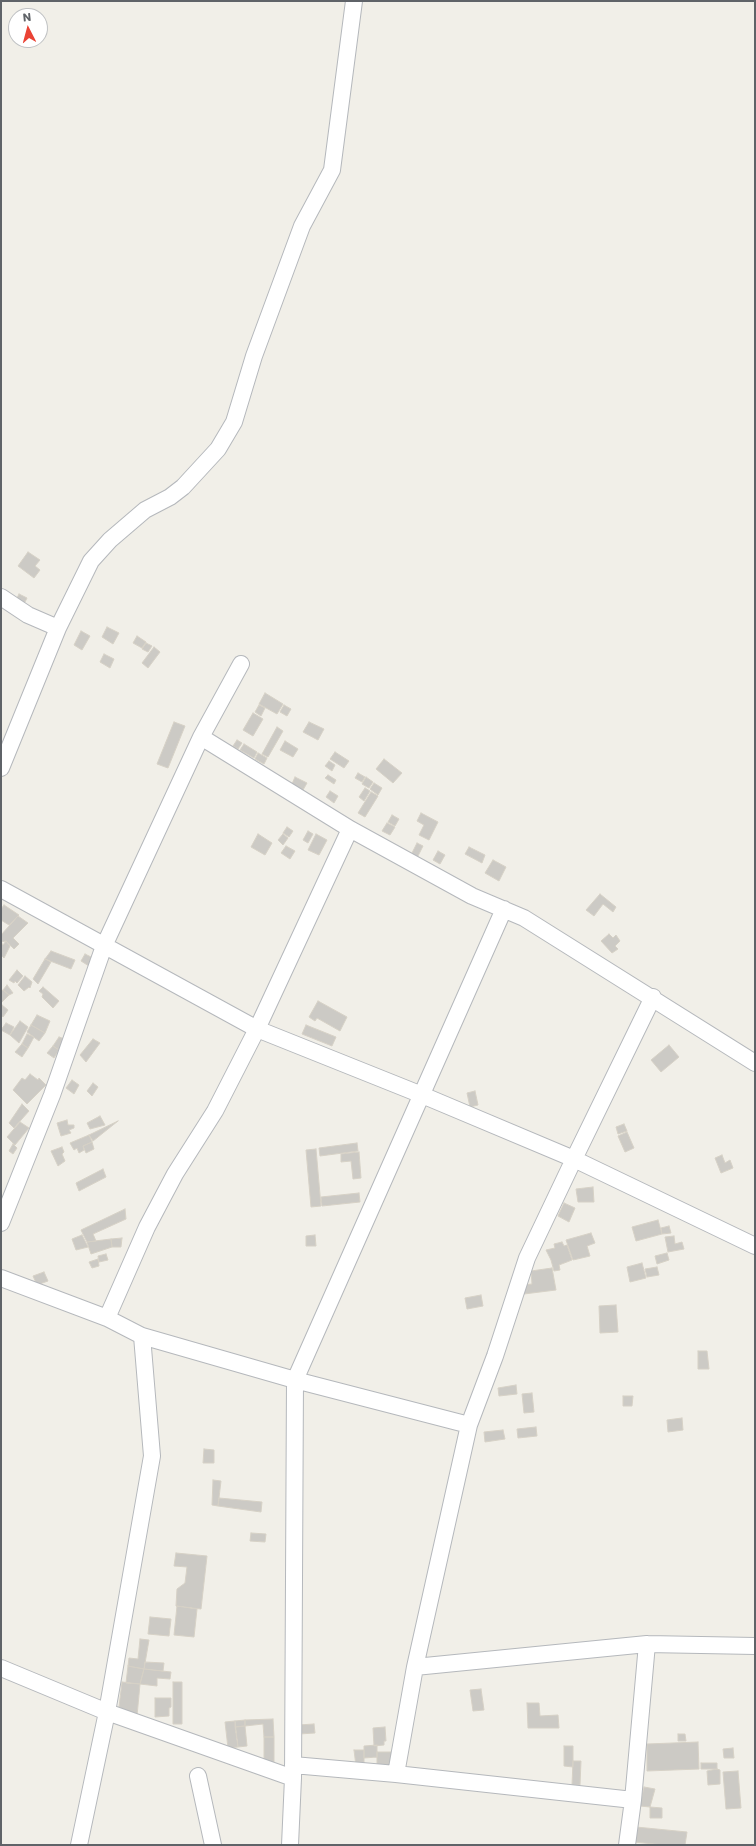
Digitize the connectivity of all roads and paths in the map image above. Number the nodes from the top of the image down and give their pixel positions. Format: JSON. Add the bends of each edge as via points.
{"nodes":[{"id":1,"x":354,"y":1,"type":"edge"},
{"id":2,"x":1,"y":598,"type":"edge"},
{"id":3,"x":58,"y":628,"type":"junction"},
{"id":4,"x":241,"y":664,"type":"dead end"},
{"id":5,"x":201,"y":737,"type":"junction"},
{"id":6,"x":1,"y":768,"type":"edge"},
{"id":7,"x":350,"y":829,"type":"junction"},
{"id":8,"x":1,"y":889,"type":"edge"},
{"id":9,"x":504,"y":909,"type":"junction"},
{"id":10,"x":104,"y":946,"type":"junction"},
{"id":11,"x":653,"y":997,"type":"junction"},
{"id":12,"x":257,"y":1029,"type":"junction"},
{"id":13,"x":755,"y":1063,"type":"edge"},
{"id":14,"x":422,"y":1095,"type":"junction"},
{"id":15,"x":574,"y":1159,"type":"junction"},
{"id":16,"x":1,"y":1223,"type":"edge"},
{"id":17,"x":755,"y":1246,"type":"edge"},
{"id":18,"x":1,"y":1278,"type":"edge"},
{"id":19,"x":107,"y":1318,"type":"junction"},
{"id":20,"x":142,"y":1336,"type":"junction"},
{"id":21,"x":295,"y":1380,"type":"junction"},
{"id":22,"x":469,"y":1426,"type":"junction"},
{"id":23,"x":647,"y":1644,"type":"junction"},
{"id":24,"x":755,"y":1646,"type":"edge"},
{"id":25,"x":415,"y":1667,"type":"junction"},
{"id":26,"x":1,"y":1668,"type":"edge"},
{"id":27,"x":107,"y":1712,"type":"junction"},
{"id":28,"x":293,"y":1771,"type":"junction"},
{"id":29,"x":396,"y":1774,"type":"junction"},
{"id":30,"x":198,"y":1776,"type":"dead end"},
{"id":31,"x":633,"y":1800,"type":"junction"},
{"id":32,"x":79,"y":1845,"type":"edge"},
{"id":33,"x":213,"y":1845,"type":"edge"},
{"id":34,"x":290,"y":1845,"type":"edge"},
{"id":35,"x":627,"y":1845,"type":"edge"}],
"edges":[{"from":1,"to":3,"type":"street","via":[[332,170],[302,226],[254,356],[234,422],[218,448],[183,487],[145,510],[110,540],[91,561]]},
{"from":2,"to":3,"type":"street","via":[[28,615]]},
{"from":3,"to":6,"type":"street"},
{"from":4,"to":5,"type":"street"},
{"from":5,"to":7,"type":"street"},
{"from":5,"to":10,"type":"street"},
{"from":7,"to":9,"type":"street","via":[[472,896]]},
{"from":7,"to":12,"type":"street"},
{"from":8,"to":10,"type":"street"},
{"from":9,"to":11,"type":"street","via":[[524,918]]},
{"from":9,"to":14,"type":"street"},
{"from":10,"to":12,"type":"street"},
{"from":10,"to":16,"type":"street","via":[[52,1095]]},
{"from":11,"to":13,"type":"street"},
{"from":11,"to":15,"type":"street"},
{"from":12,"to":14,"type":"street"},
{"from":12,"to":19,"type":"street","via":[[215,1111],[175,1174],[147,1227]]},
{"from":14,"to":15,"type":"street"},
{"from":14,"to":21,"type":"street"},
{"from":15,"to":17,"type":"street"},
{"from":15,"to":22,"type":"street","via":[[527,1258]]},
{"from":18,"to":19,"type":"street"},
{"from":19,"to":20,"type":"street"},
{"from":20,"to":21,"type":"street"},
{"from":20,"to":27,"type":"street","via":[[152,1456]]},
{"from":21,"to":22,"type":"street"},
{"from":21,"to":28,"type":"street"},
{"from":22,"to":25,"type":"street"},
{"from":23,"to":24,"type":"street"},
{"from":23,"to":25,"type":"street"},
{"from":23,"to":31,"type":"street"},
{"from":25,"to":29,"type":"street"},
{"from":26,"to":27,"type":"street"},
{"from":27,"to":28,"type":"street"},
{"from":27,"to":32,"type":"street"},
{"from":28,"to":29,"type":"street"},
{"from":28,"to":34,"type":"street"},
{"from":29,"to":31,"type":"street"},
{"from":30,"to":33,"type":"street"},
{"from":31,"to":35,"type":"street"}]}
